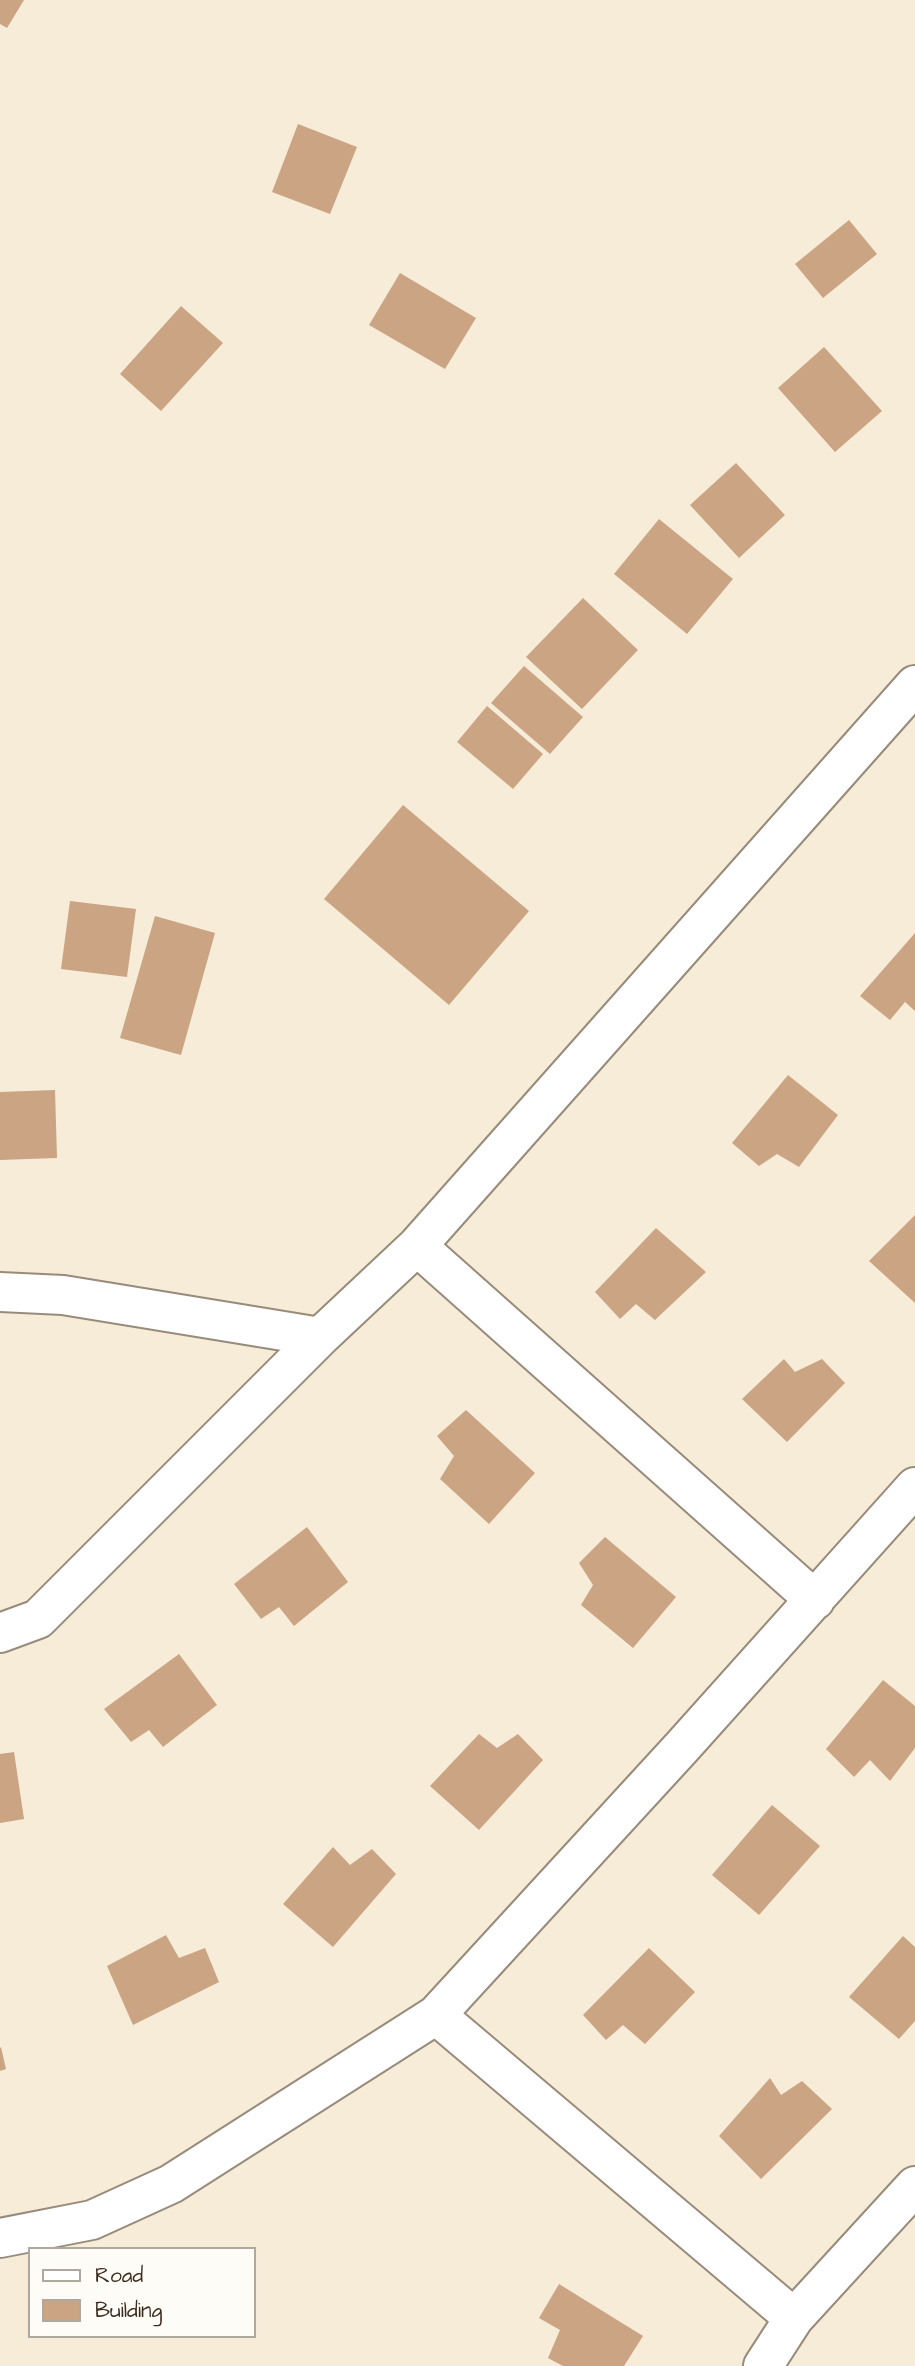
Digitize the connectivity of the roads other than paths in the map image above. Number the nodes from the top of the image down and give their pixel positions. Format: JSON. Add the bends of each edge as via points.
{"nodes":[{"id":1,"x":915,"y":685,"type":"edge"},
{"id":2,"x":417,"y":1246,"type":"junction"},
{"id":3,"x":0,"y":1292,"type":"edge"},
{"id":4,"x":320,"y":1336,"type":"junction"},
{"id":5,"x":915,"y":1487,"type":"edge"},
{"id":6,"x":815,"y":1600,"type":"junction"},
{"id":7,"x":0,"y":1633,"type":"edge"},
{"id":8,"x":436,"y":2015,"type":"junction"},
{"id":9,"x":915,"y":2186,"type":"edge"},
{"id":10,"x":0,"y":2238,"type":"edge"},
{"id":11,"x":794,"y":2318,"type":"junction"},
{"id":12,"x":763,"y":2366,"type":"edge"}],
"edges":[{"from":1,"to":2,"type":"street"},
{"from":2,"to":4,"type":"street"},
{"from":2,"to":6,"type":"street"},
{"from":3,"to":4,"type":"street","via":[[63,1295]]},
{"from":4,"to":7,"type":"street","via":[[38,1619]]},
{"from":5,"to":6,"type":"street"},
{"from":6,"to":8,"type":"street"},
{"from":8,"to":10,"type":"street","via":[[171,2184],[92,2220]]},
{"from":8,"to":11,"type":"street"},
{"from":9,"to":11,"type":"street"},
{"from":11,"to":12,"type":"street"}]}
